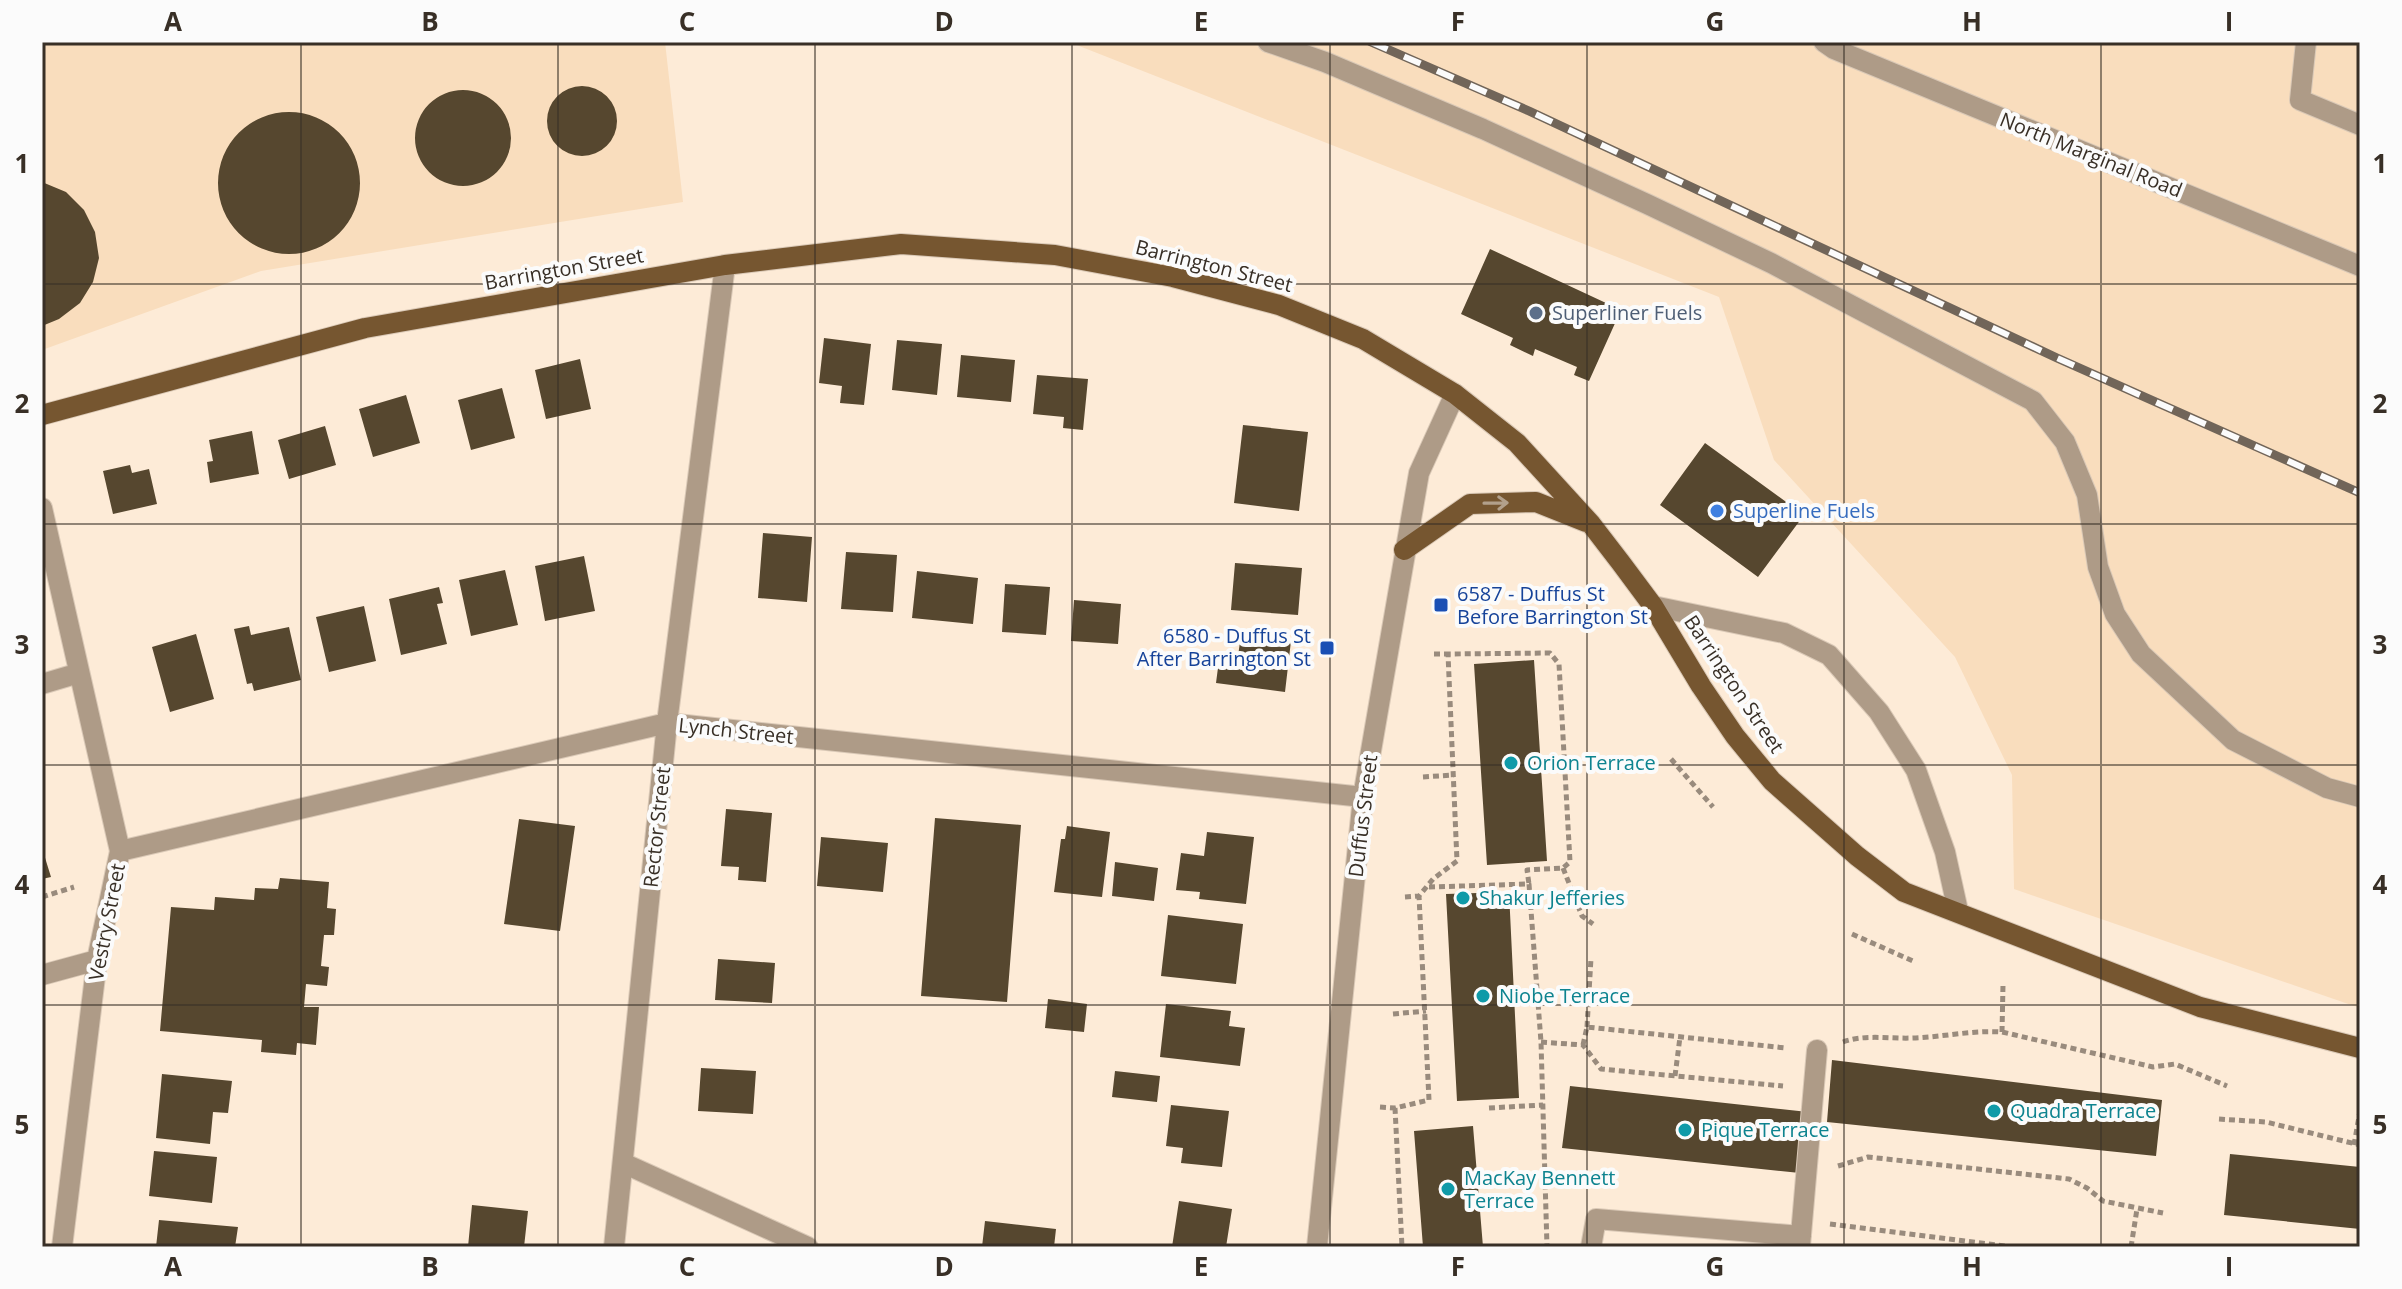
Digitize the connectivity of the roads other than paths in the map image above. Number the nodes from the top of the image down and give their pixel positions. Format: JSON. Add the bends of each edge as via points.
{"nodes":[{"id":1,"x":1268,"y":42,"type":"edge"},
{"id":2,"x":1824,"y":42,"type":"edge"},
{"id":3,"x":2306,"y":42,"type":"edge"},
{"id":4,"x":2360,"y":125,"type":"edge"},
{"id":5,"x":725,"y":265,"type":"junction"},
{"id":6,"x":2360,"y":266,"type":"edge"},
{"id":7,"x":1455,"y":394,"type":"junction"},
{"id":8,"x":42,"y":415,"type":"edge"},
{"id":9,"x":42,"y":508,"type":"edge"},
{"id":10,"x":1591,"y":524,"type":"junction"},
{"id":11,"x":1404,"y":550,"type":"junction"},
{"id":12,"x":1653,"y":606,"type":"junction"},
{"id":13,"x":79,"y":673,"type":"junction"},
{"id":14,"x":42,"y":684,"type":"edge"},
{"id":15,"x":667,"y":723,"type":"junction"},
{"id":16,"x":1363,"y":797,"type":"junction"},
{"id":17,"x":2360,"y":797,"type":"edge"},
{"id":18,"x":120,"y":851,"type":"junction"},
{"id":19,"x":1958,"y":911,"type":"junction"},
{"id":20,"x":97,"y":960,"type":"junction"},
{"id":21,"x":42,"y":975,"type":"edge"},
{"id":22,"x":2360,"y":1048,"type":"edge"},
{"id":23,"x":1817,"y":1050,"type":"road end"},
{"id":24,"x":623,"y":1163,"type":"junction"},
{"id":25,"x":1801,"y":1234,"type":"edge"},
{"id":26,"x":62,"y":1247,"type":"edge"},
{"id":27,"x":614,"y":1247,"type":"edge"},
{"id":28,"x":808,"y":1247,"type":"edge"},
{"id":29,"x":1317,"y":1247,"type":"edge"},
{"id":30,"x":1591,"y":1247,"type":"edge"}],
"edges":[{"from":1,"to":17,"type":"street","via":[[1483,129],[1647,204],[2033,401],[2065,442],[2087,495],[2098,567],[2115,614],[2141,654],[2233,740],[2327,788]]},
{"from":2,"to":6,"type":"street","name":"North Marginal Road"},
{"from":3,"to":4,"type":"street","via":[[2300,100]]},
{"from":5,"to":7,"type":"main road","name":"Barrington Street","via":[[901,244],[1055,255],[1173,277],[1279,305],[1363,339]]},
{"from":5,"to":8,"type":"main road","name":"Barrington Street","via":[[365,328]]},
{"from":5,"to":15,"type":"street","name":"Rector Street"},
{"from":7,"to":10,"type":"main road","name":"Barrington Street","via":[[1517,443]]},
{"from":7,"to":11,"type":"street","name":"Duffus Street","via":[[1419,473]]},
{"from":9,"to":13,"type":"street","name":"Vestry Street"},
{"from":11,"to":10,"type":"main road","one_way":true,"via":[[1470,504],[1536,502]]},
{"from":10,"to":12,"type":"main road","name":"Barrington Street"},
{"from":11,"to":16,"type":"street","name":"Duffus Street"},
{"from":12,"to":19,"type":"main road","name":"Barrington Street","via":[[1735,736],[1772,781],[1904,892]]},
{"from":12,"to":19,"type":"street","via":[[1784,633],[1829,655],[1879,712],[1916,770],[1945,852]]},
{"from":13,"to":14,"type":"street"},
{"from":13,"to":18,"type":"street","name":"Vestry Street"},
{"from":15,"to":16,"type":"street","name":"Lynch Street"},
{"from":15,"to":18,"type":"street","name":"Lynch Street"},
{"from":15,"to":24,"type":"street","name":"Rector Street"},
{"from":16,"to":29,"type":"street","name":"Duffus Street"},
{"from":18,"to":20,"type":"street","name":"Vestry Street"},
{"from":19,"to":22,"type":"main road","name":"Barrington Street","via":[[2200,1007]]},
{"from":20,"to":21,"type":"street"},
{"from":20,"to":26,"type":"street","name":"Vestry Street"},
{"from":23,"to":25,"type":"street"},
{"from":24,"to":27,"type":"street","name":"Rector Street"},
{"from":24,"to":28,"type":"street"},
{"from":25,"to":30,"type":"street","via":[[1596,1219]]}]}
